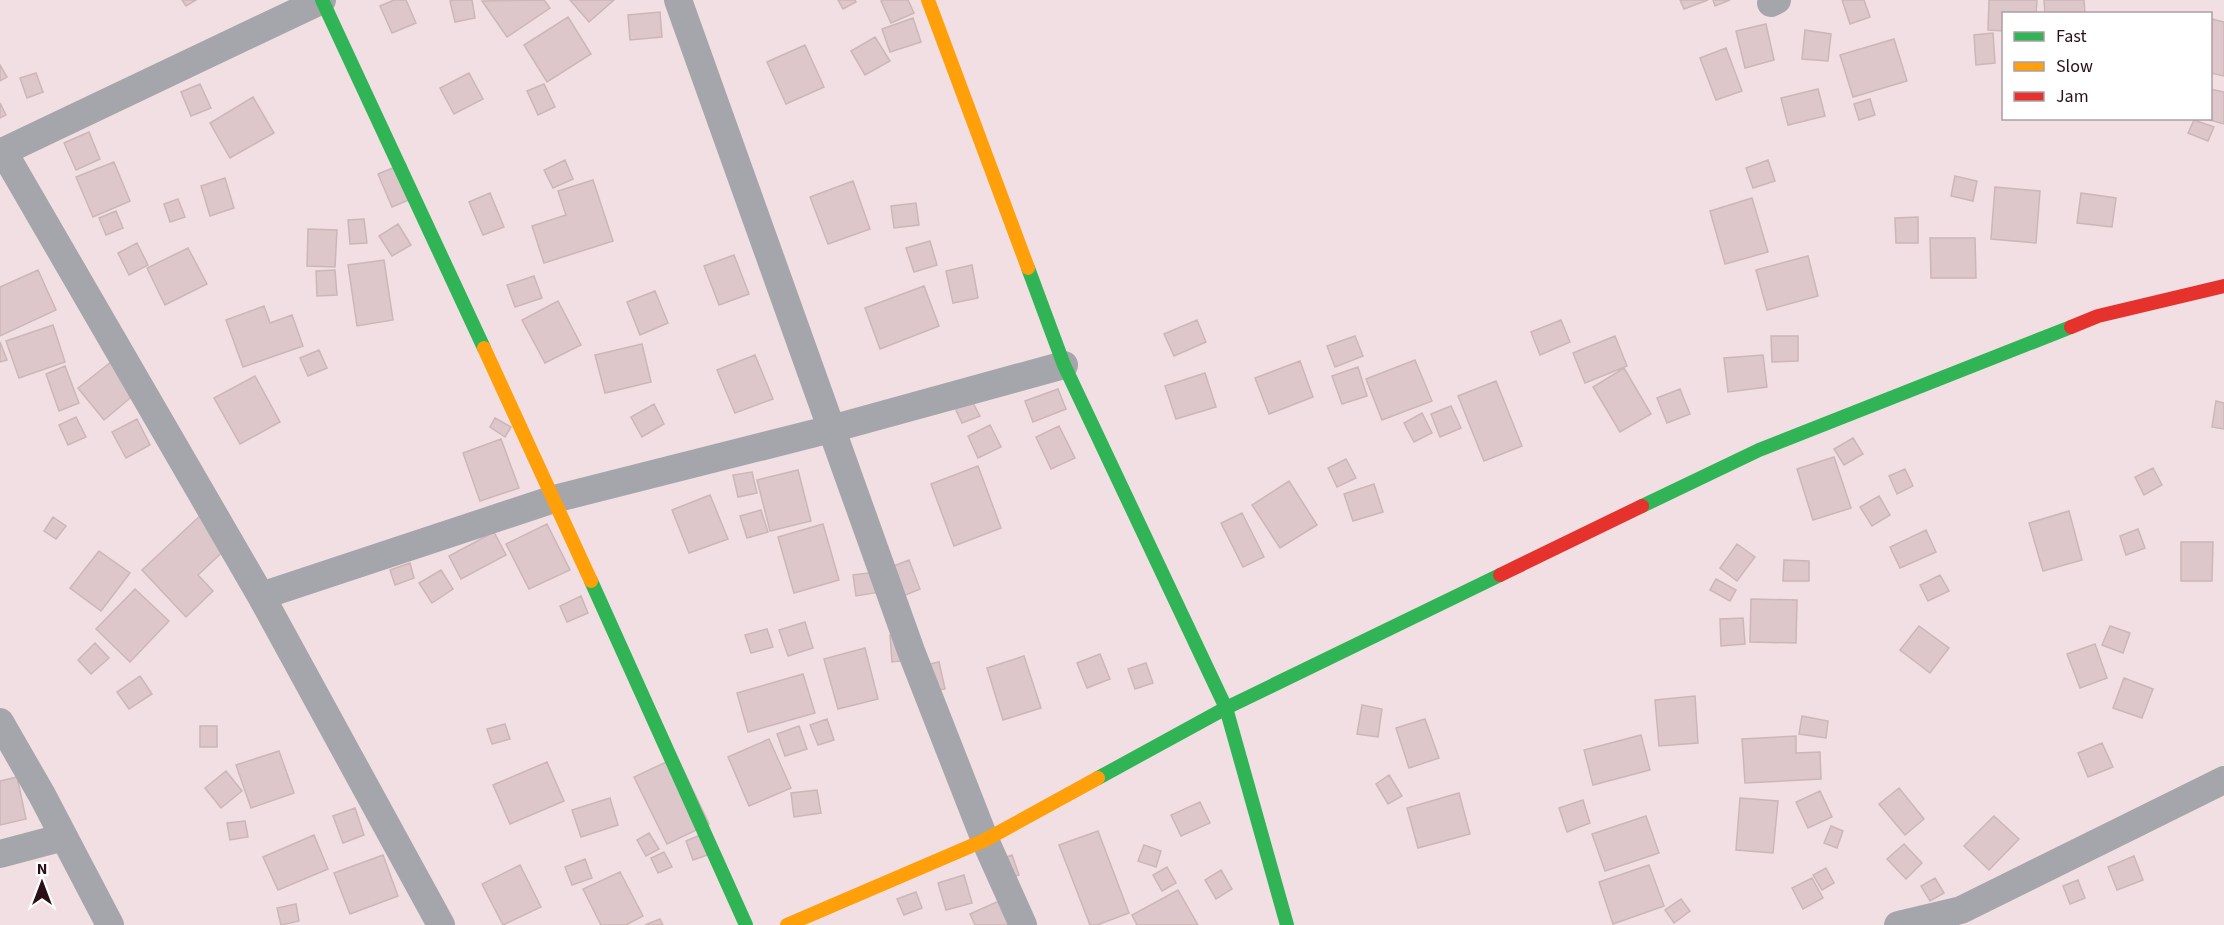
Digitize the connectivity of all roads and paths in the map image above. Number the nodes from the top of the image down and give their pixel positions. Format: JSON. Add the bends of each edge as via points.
{"nodes":[{"id":1,"x":322,"y":0,"type":"edge"},
{"id":2,"x":678,"y":0,"type":"edge"},
{"id":3,"x":928,"y":0,"type":"edge"},
{"id":4,"x":2,"y":152,"type":"edge"},
{"id":5,"x":2224,"y":286,"type":"edge"},
{"id":6,"x":1064,"y":365,"type":"junction"},
{"id":7,"x":831,"y":429,"type":"junction"},
{"id":8,"x":554,"y":499,"type":"junction"},
{"id":9,"x":261,"y":596,"type":"junction"},
{"id":10,"x":1226,"y":708,"type":"junction"},
{"id":11,"x":0,"y":722,"type":"edge"},
{"id":12,"x":2224,"y":780,"type":"edge"},
{"id":13,"x":64,"y":837,"type":"junction"},
{"id":14,"x":985,"y":840,"type":"junction"},
{"id":15,"x":0,"y":854,"type":"edge"},
{"id":16,"x":110,"y":925,"type":"edge"},
{"id":17,"x":441,"y":925,"type":"edge"},
{"id":18,"x":746,"y":925,"type":"edge"},
{"id":19,"x":787,"y":925,"type":"edge"},
{"id":20,"x":1023,"y":925,"type":"edge"},
{"id":21,"x":1287,"y":925,"type":"edge"},
{"id":22,"x":1898,"y":925,"type":"edge"}],
"edges":[{"from":1,"to":4,"type":"street"},
{"from":1,"to":8,"type":"street"},
{"from":2,"to":7,"type":"street"},
{"from":3,"to":6,"type":"street"},
{"from":4,"to":9,"type":"street"},
{"from":5,"to":10,"type":"street","via":[[2098,316],[1759,450]]},
{"from":6,"to":7,"type":"street"},
{"from":6,"to":10,"type":"street"},
{"from":7,"to":8,"type":"street"},
{"from":7,"to":14,"type":"street"},
{"from":8,"to":9,"type":"street"},
{"from":8,"to":18,"type":"street"},
{"from":9,"to":17,"type":"street"},
{"from":10,"to":14,"type":"street"},
{"from":10,"to":21,"type":"street"},
{"from":11,"to":13,"type":"street"},
{"from":12,"to":22,"type":"street","via":[[1961,910]]},
{"from":13,"to":15,"type":"street"},
{"from":13,"to":16,"type":"street"},
{"from":14,"to":19,"type":"street"},
{"from":14,"to":20,"type":"street"}]}
